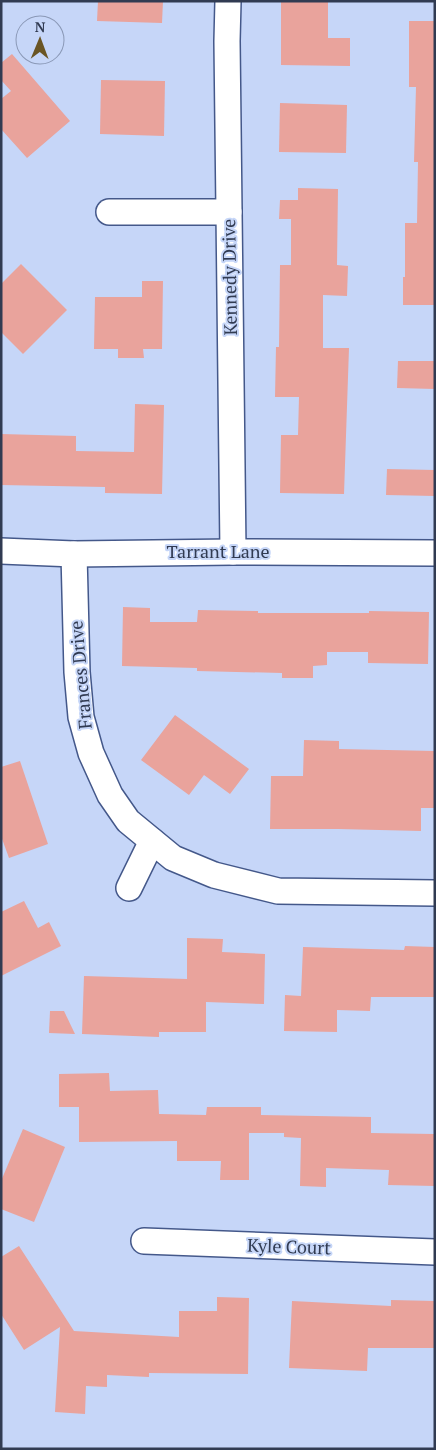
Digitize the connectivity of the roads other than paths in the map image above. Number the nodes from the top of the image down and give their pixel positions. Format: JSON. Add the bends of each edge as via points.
{"nodes":[{"id":1,"x":228,"y":1,"type":"edge"},
{"id":2,"x":109,"y":212,"type":"dead end"},
{"id":3,"x":229,"y":212,"type":"junction"},
{"id":4,"x":1,"y":551,"type":"edge"},
{"id":5,"x":233,"y":552,"type":"junction"},
{"id":6,"x":435,"y":553,"type":"edge"},
{"id":7,"x":74,"y":554,"type":"junction"},
{"id":8,"x":152,"y":841,"type":"junction"},
{"id":9,"x":129,"y":888,"type":"dead end"},
{"id":10,"x":435,"y":893,"type":"edge"},
{"id":11,"x":144,"y":1241,"type":"dead end"},
{"id":12,"x":435,"y":1252,"type":"edge"}],
"edges":[{"from":1,"to":3,"type":"street","name":"Kennedy Drive"},
{"from":2,"to":3,"type":"street"},
{"from":3,"to":5,"type":"street","name":"Kennedy Drive"},
{"from":4,"to":7,"type":"street","name":"Tarrant Lane"},
{"from":5,"to":6,"type":"street","name":"Tarrant Lane"},
{"from":5,"to":7,"type":"street","name":"Tarrant Lane"},
{"from":7,"to":8,"type":"street","name":"Frances Drive","via":[[81,718],[91,753],[110,795],[128,821]]},
{"from":8,"to":9,"type":"street"},
{"from":8,"to":10,"type":"street","name":"Frances Drive","via":[[173,858],[214,875],[278,891]]},
{"from":11,"to":12,"type":"street","name":"Kyle Court"}]}
